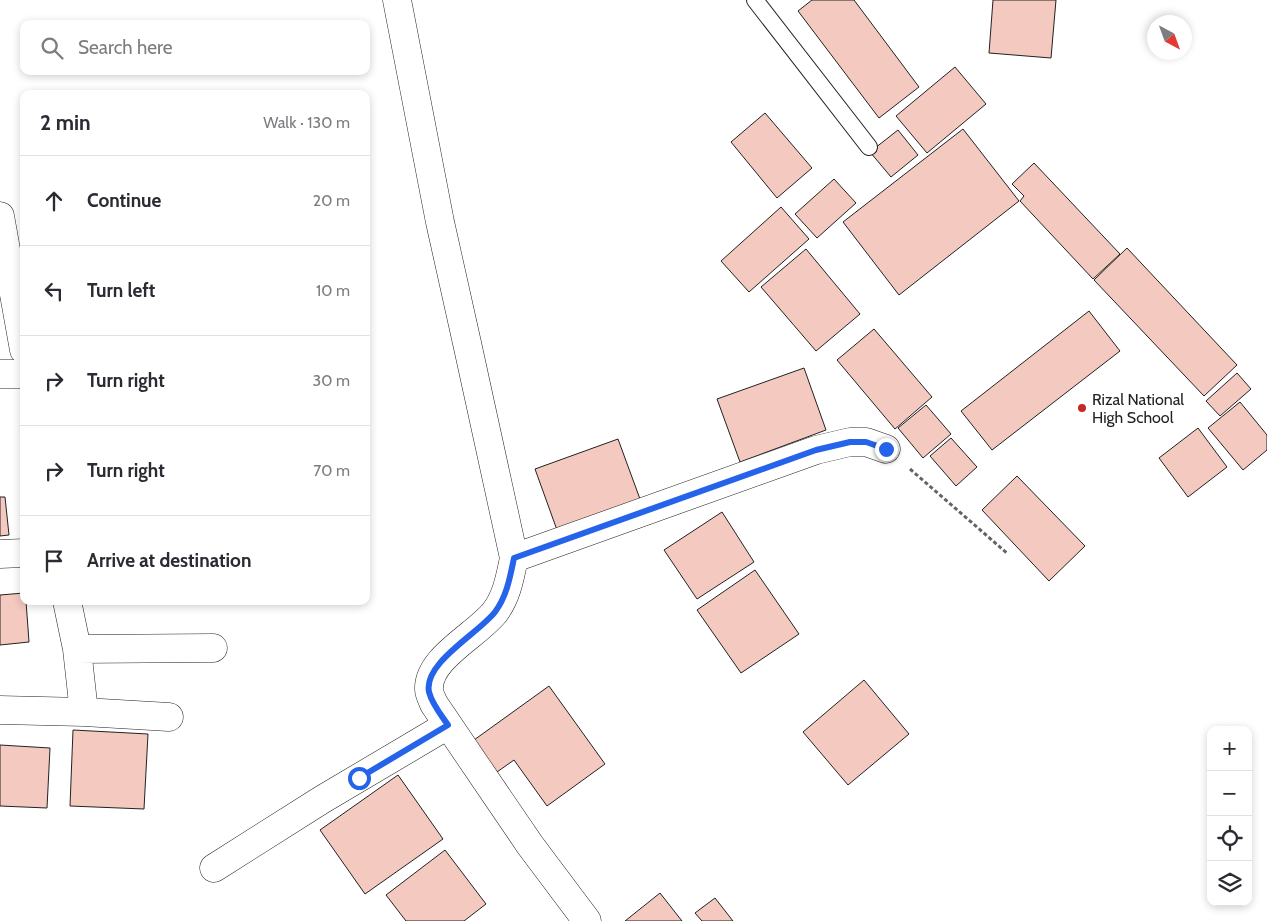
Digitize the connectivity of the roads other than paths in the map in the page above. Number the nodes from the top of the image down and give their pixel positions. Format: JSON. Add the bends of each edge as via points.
{"nodes":[{"id":1,"x":397,"y":0,"type":"edge"},
{"id":2,"x":755,"y":0,"type":"edge"},
{"id":3,"x":869,"y":147,"type":"dead end"},
{"id":4,"x":0,"y":216,"type":"edge"},
{"id":5,"x":20,"y":328,"type":"edge"},
{"id":6,"x":0,"y":374,"type":"edge"},
{"id":7,"x":20,"y":374,"type":"edge"},
{"id":8,"x":886,"y":449,"type":"road end"},
{"id":9,"x":20,"y":553,"type":"edge"},
{"id":10,"x":0,"y":554,"type":"edge"},
{"id":11,"x":514,"y":558,"type":"junction"},
{"id":12,"x":67,"y":605,"type":"edge"},
{"id":13,"x":213,"y":648,"type":"dead end"},
{"id":14,"x":77,"y":649,"type":"junction"},
{"id":15,"x":0,"y":710,"type":"edge"},
{"id":16,"x":84,"y":712,"type":"junction"},
{"id":17,"x":169,"y":717,"type":"dead end"},
{"id":18,"x":448,"y":725,"type":"junction"},
{"id":19,"x":214,"y":868,"type":"dead end"},
{"id":20,"x":588,"y":921,"type":"edge"}],
"edges":[{"from":1,"to":11,"type":"street","via":[[440,222]]},
{"from":2,"to":3,"type":"lane"},
{"from":4,"to":5,"type":"street"},
{"from":6,"to":7,"type":"street"},
{"from":8,"to":11,"type":"street","via":[[866,442],[850,442],[816,450]]},
{"from":9,"to":10,"type":"street"},
{"from":11,"to":18,"type":"street","via":[[507,591],[496,611],[442,659],[432,675],[429,690]]},
{"from":12,"to":14,"type":"street"},
{"from":13,"to":14,"type":"street"},
{"from":14,"to":16,"type":"street"},
{"from":15,"to":16,"type":"street"},
{"from":16,"to":17,"type":"street"},
{"from":18,"to":19,"type":"street"},
{"from":18,"to":20,"type":"street","via":[[530,845]]}]}
